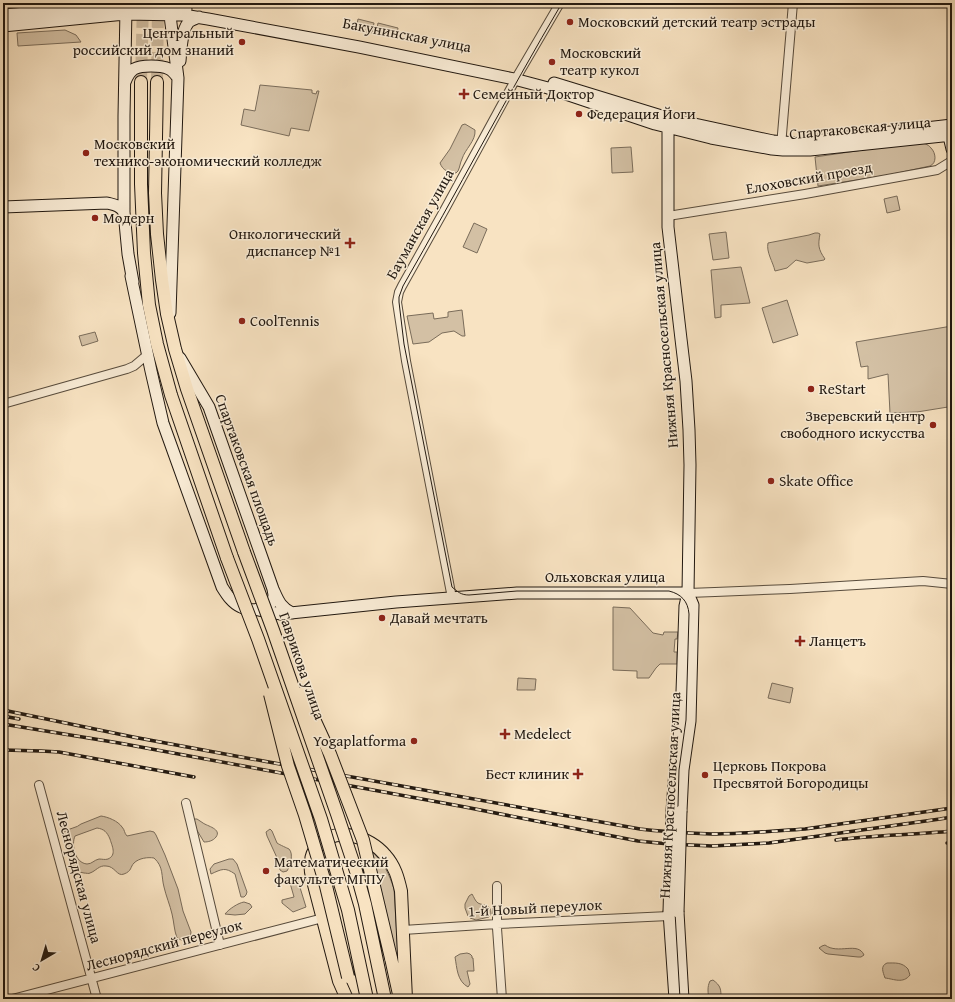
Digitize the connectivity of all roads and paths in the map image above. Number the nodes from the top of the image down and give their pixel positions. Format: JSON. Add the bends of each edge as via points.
{"nodes":[{"id":1,"x":560,"y":3,"type":"edge"},
{"id":2,"x":793,"y":3,"type":"edge"},
{"id":3,"x":126,"y":8,"type":"edge"},
{"id":4,"x":169,"y":8,"type":"edge"},
{"id":5,"x":3,"y":15,"type":"edge"},
{"id":6,"x":199,"y":18,"type":"junction"},
{"id":7,"x":3,"y":26,"type":"edge"},
{"id":8,"x":518,"y":76,"type":"junction"},
{"id":9,"x":178,"y":78,"type":"junction"},
{"id":10,"x":125,"y":82,"type":"junction"},
{"id":11,"x":141,"y":82,"type":"tunnel mouth"},
{"id":12,"x":157,"y":82,"type":"tunnel mouth"},
{"id":13,"x":668,"y":123,"type":"junction"},
{"id":14,"x":951,"y":129,"type":"edge"},
{"id":15,"x":781,"y":146,"type":"junction"},
{"id":16,"x":952,"y":149,"type":"edge"},
{"id":17,"x":952,"y":160,"type":"edge"},
{"id":18,"x":3,"y":206,"type":"edge"},
{"id":19,"x":124,"y":212,"type":"junction"},
{"id":20,"x":668,"y":216,"type":"junction"},
{"id":21,"x":146,"y":274,"type":"junction"},
{"id":22,"x":131,"y":276,"type":"junction"},
{"id":23,"x":146,"y":323,"type":"junction"},
{"id":24,"x":170,"y":325,"type":"junction"},
{"id":25,"x":175,"y":349,"type":"junction"},
{"id":26,"x":151,"y":351,"type":"junction"},
{"id":27,"x":171,"y":395,"type":"junction"},
{"id":28,"x":3,"y":404,"type":"edge"},
{"id":29,"x":952,"y":584,"type":"edge"},
{"id":30,"x":273,"y":589,"type":"junction"},
{"id":31,"x":688,"y":593,"type":"junction"},
{"id":32,"x":452,"y":598,"type":"junction"},
{"id":33,"x":259,"y":610,"type":"junction"},
{"id":34,"x":292,"y":613,"type":"junction"},
{"id":35,"x":273,"y":630,"type":"junction"},
{"id":36,"x":258,"y":639,"type":"junction"},
{"id":37,"x":39,"y":785,"type":"dead end"},
{"id":38,"x":186,"y":803,"type":"dead end"},
{"id":39,"x":496,"y":886,"type":"dead end"},
{"id":40,"x":672,"y":913,"type":"junction"},
{"id":41,"x":323,"y":918,"type":"junction"},
{"id":42,"x":497,"y":924,"type":"junction"},
{"id":43,"x":403,"y":930,"type":"junction"},
{"id":44,"x":220,"y":945,"type":"junction"},
{"id":45,"x":92,"y":978,"type":"junction"},
{"id":46,"x":12,"y":999,"type":"edge"},
{"id":47,"x":97,"y":999,"type":"edge"},
{"id":48,"x":347,"y":999,"type":"edge"},
{"id":49,"x":352,"y":999,"type":"edge"},
{"id":50,"x":367,"y":999,"type":"edge"},
{"id":51,"x":385,"y":999,"type":"edge"},
{"id":52,"x":400,"y":999,"type":"edge"},
{"id":53,"x":406,"y":999,"type":"edge"},
{"id":54,"x":502,"y":999,"type":"edge"},
{"id":55,"x":675,"y":999,"type":"edge"},
{"id":56,"x":684,"y":999,"type":"edge"}],
"edges":[{"from":1,"to":8,"type":"street","name":"Бауманская улица"},
{"from":2,"to":15,"type":"street"},
{"from":3,"to":4,"type":"street","name":"Бакунинская улица"},
{"from":3,"to":5,"type":"street","name":"Бакунинская улица"},
{"from":3,"to":7,"type":"street","name":"Бакунинская улица"},
{"from":3,"to":10,"type":"street"},
{"from":4,"to":6,"type":"street","name":"Бакунинская улица"},
{"from":4,"to":8,"type":"street","name":"Бакунинская улица","via":[[270,23]]},
{"from":4,"to":9,"type":"street"},
{"from":6,"to":8,"type":"street","name":"Бакунинская улица"},
{"from":6,"to":9,"type":"street","via":[[189,22],[184,30]]},
{"from":8,"to":13,"type":"street","name":"Спартаковская улица","via":[[587,92]]},
{"from":8,"to":32,"type":"street","name":"Бауманская улица","via":[[402,286],[397,302],[407,368]]},
{"from":9,"to":10,"type":"street","via":[[169,69],[150,66],[134,69]]},
{"from":9,"to":24,"type":"street"},
{"from":10,"to":19,"type":"street"},
{"from":11,"to":21,"type":"main road","via":[[141,184]]},
{"from":12,"to":24,"type":"main road","name":"Спартаковская площадь","via":[[157,234]]},
{"from":13,"to":15,"type":"street","name":"Спартаковская улица","via":[[706,127]]},
{"from":13,"to":20,"type":"street","name":"Нижняя Красносельская улица"},
{"from":14,"to":15,"type":"street","name":"Спартаковская улица","via":[[810,150]]},
{"from":14,"to":16,"type":"street"},
{"from":17,"to":20,"type":"street","name":"Елоховский проезд","via":[[937,170]]},
{"from":18,"to":19,"type":"street","via":[[107,203]]},
{"from":19,"to":22,"type":"street"},
{"from":20,"to":31,"type":"street","name":"Нижняя Красносельская улица","via":[[689,430]]},
{"from":21,"to":23,"type":"street"},
{"from":21,"to":26,"type":"main road"},
{"from":22,"to":23,"type":"street"},
{"from":22,"to":26,"type":"street"},
{"from":23,"to":26,"type":"street"},
{"from":23,"to":27,"type":"street"},
{"from":24,"to":25,"type":"main road","name":"Спартаковская площадь"},
{"from":25,"to":30,"type":"street","name":"Спартаковская площадь","via":[[209,407]]},
{"from":25,"to":35,"type":"main road","name":"Гаврикова улица","bridge":true},
{"from":26,"to":27,"type":"main road"},
{"from":26,"to":28,"type":"street","via":[[127,369]]},
{"from":26,"to":33,"type":"street","via":[[163,423],[222,587],[242,608]]},
{"from":27,"to":36,"type":"main road","bridge":true},
{"from":29,"to":31,"type":"street","name":"Ольховская улица","via":[[923,581]]},
{"from":30,"to":33,"type":"street","via":[[273,600]]},
{"from":30,"to":34,"type":"street","name":"Спартаковская площадь","via":[[280,605]]},
{"from":31,"to":32,"type":"street","name":"Ольховская улица","via":[[527,592]]},
{"from":31,"to":40,"type":"street","name":"Нижняя Красносельская улица","bridge":true,"via":[[684,606],[682,720],[675,770]]},
{"from":32,"to":34,"type":"street","name":"Ольховская улица"},
{"from":33,"to":34,"type":"street","name":"Ольховская улица"},
{"from":35,"to":51,"type":"main road","name":"Гаврикова улица","bridge":true,"via":[[356,871]]},
{"from":35,"to":52,"type":"main road","bridge":true,"via":[[330,754],[363,840]]},
{"from":36,"to":49,"type":"main road","bridge":true,"via":[[286,759],[326,886]]},
{"from":36,"to":50,"type":"main road","bridge":true,"via":[[338,874]]},
{"from":37,"to":45,"type":"street","name":"Леснорядская улица"},
{"from":38,"to":44,"type":"street"},
{"from":39,"to":42,"type":"street"},
{"from":40,"to":42,"type":"street","name":"1-й Новый переулок"},
{"from":40,"to":55,"type":"street","name":"Нижняя Красносельская улица"},
{"from":40,"to":56,"type":"street","name":"Нижняя Красносельская улица"},
{"from":41,"to":43,"type":"main road","via":[[310,862],[322,841],[332,836],[349,835],[362,838],[375,846],[393,865],[401,891]]},
{"from":41,"to":44,"type":"street","name":"Леснорядский переулок"},
{"from":41,"to":48,"type":"main road","via":[[339,981]]},
{"from":42,"to":43,"type":"street","name":"1-й Новый переулок"},
{"from":42,"to":54,"type":"street"},
{"from":43,"to":53,"type":"main road"},
{"from":44,"to":45,"type":"street","name":"Леснорядский переулок"},
{"from":45,"to":46,"type":"street","name":"Леснорядский переулок"},
{"from":45,"to":47,"type":"street","name":"Леснорядская улица"}]}
